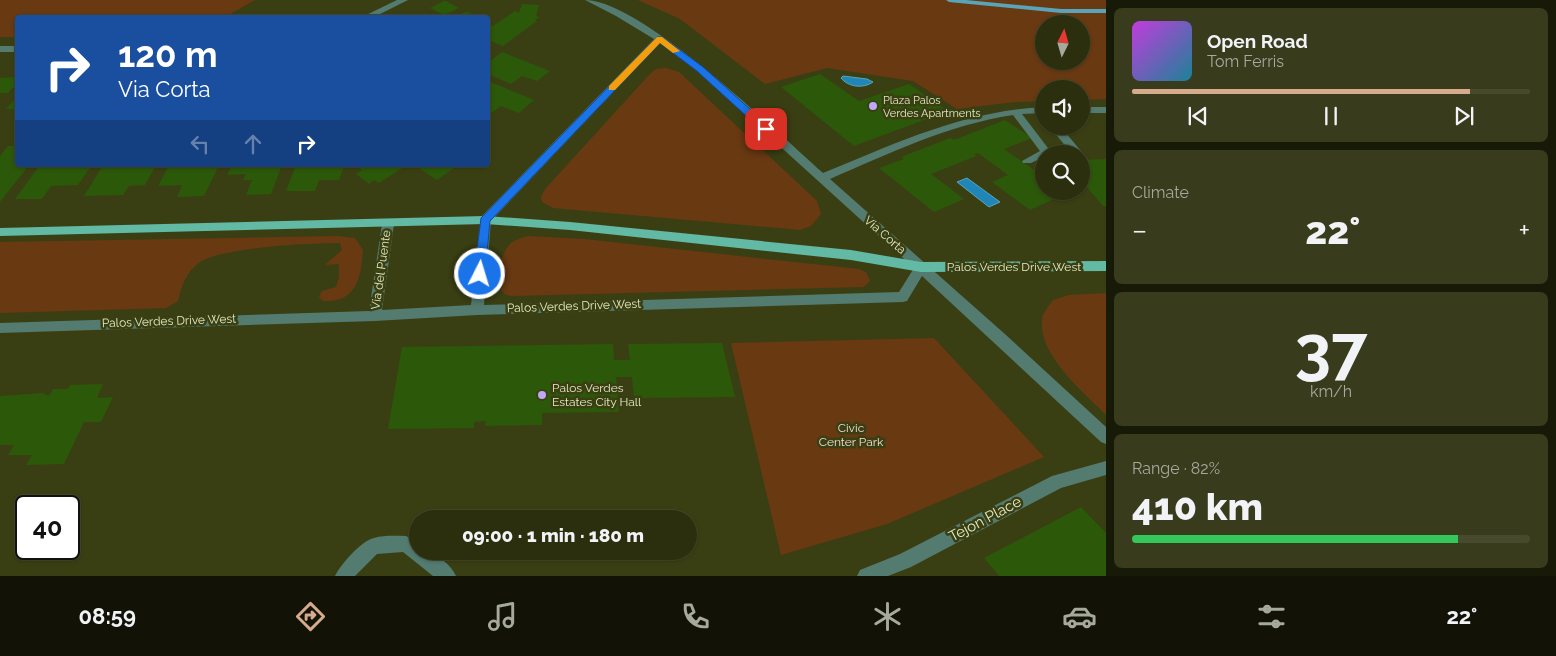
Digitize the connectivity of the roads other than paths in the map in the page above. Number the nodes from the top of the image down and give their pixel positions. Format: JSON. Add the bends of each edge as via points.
{"nodes":[{"id":1,"x":404,"y":0,"type":"edge"},
{"id":2,"x":589,"y":0,"type":"edge"},
{"id":3,"x":371,"y":15,"type":"edge"},
{"id":4,"x":660,"y":39,"type":"junction"},
{"id":5,"x":0,"y":49,"type":"edge"},
{"id":6,"x":15,"y":49,"type":"edge"},
{"id":7,"x":1090,"y":110,"type":"edge"},
{"id":8,"x":1106,"y":110,"type":"edge"},
{"id":9,"x":1015,"y":111,"type":"junction"},
{"id":10,"x":1035,"y":111,"type":"edge"},
{"id":11,"x":1062,"y":135,"type":"edge"},
{"id":12,"x":1070,"y":145,"type":"edge"},
{"id":13,"x":1027,"y":161,"type":"dead end"},
{"id":14,"x":822,"y":178,"type":"junction"},
{"id":15,"x":485,"y":220,"type":"junction"},
{"id":16,"x":388,"y":224,"type":"junction"},
{"id":17,"x":0,"y":232,"type":"edge"},
{"id":18,"x":1106,"y":266,"type":"edge"},
{"id":19,"x":921,"y":267,"type":"junction"},
{"id":20,"x":477,"y":310,"type":"junction"},
{"id":21,"x":375,"y":316,"type":"junction"},
{"id":22,"x":0,"y":328,"type":"edge"},
{"id":23,"x":1106,"y":437,"type":"edge"},
{"id":24,"x":1106,"y":468,"type":"edge"},
{"id":25,"x":344,"y":576,"type":"edge"},
{"id":26,"x":447,"y":576,"type":"edge"},
{"id":27,"x":866,"y":576,"type":"edge"}],
"edges":[{"from":1,"to":3,"type":"street"},
{"from":2,"to":4,"type":"street","name":"Via Corta","via":[[616,11]]},
{"from":4,"to":14,"type":"street","name":"Via Corta","via":[[700,69]]},
{"from":4,"to":15,"type":"street"},
{"from":5,"to":6,"type":"street"},
{"from":7,"to":8,"type":"street"},
{"from":9,"to":10,"type":"street"},
{"from":9,"to":13,"type":"street","via":[[1046,152]]},
{"from":9,"to":14,"type":"street","via":[[959,122]]},
{"from":11,"to":12,"type":"street"},
{"from":14,"to":19,"type":"street","name":"Via Corta"},
{"from":15,"to":16,"type":"main road","name":"Palos Verdes Drive West"},
{"from":15,"to":19,"type":"main road","name":"Palos Verdes Drive West","via":[[851,254]]},
{"from":15,"to":20,"type":"street"},
{"from":16,"to":17,"type":"main road","name":"Palos Verdes Drive West"},
{"from":16,"to":21,"type":"street","name":"Via del Puente"},
{"from":18,"to":19,"type":"main road","name":"Palos Verdes Drive West"},
{"from":19,"to":20,"type":"street","name":"Palos Verdes Drive West","via":[[903,297]]},
{"from":19,"to":23,"type":"street","name":"Via Corta"},
{"from":20,"to":21,"type":"street","name":"Palos Verdes Drive West"},
{"from":21,"to":22,"type":"street","name":"Palos Verdes Drive West"},
{"from":24,"to":27,"type":"street","name":"Tejon Place","via":[[1058,481],[904,561]]},
{"from":25,"to":26,"type":"street","via":[[358,558],[374,546],[406,544]]}]}
